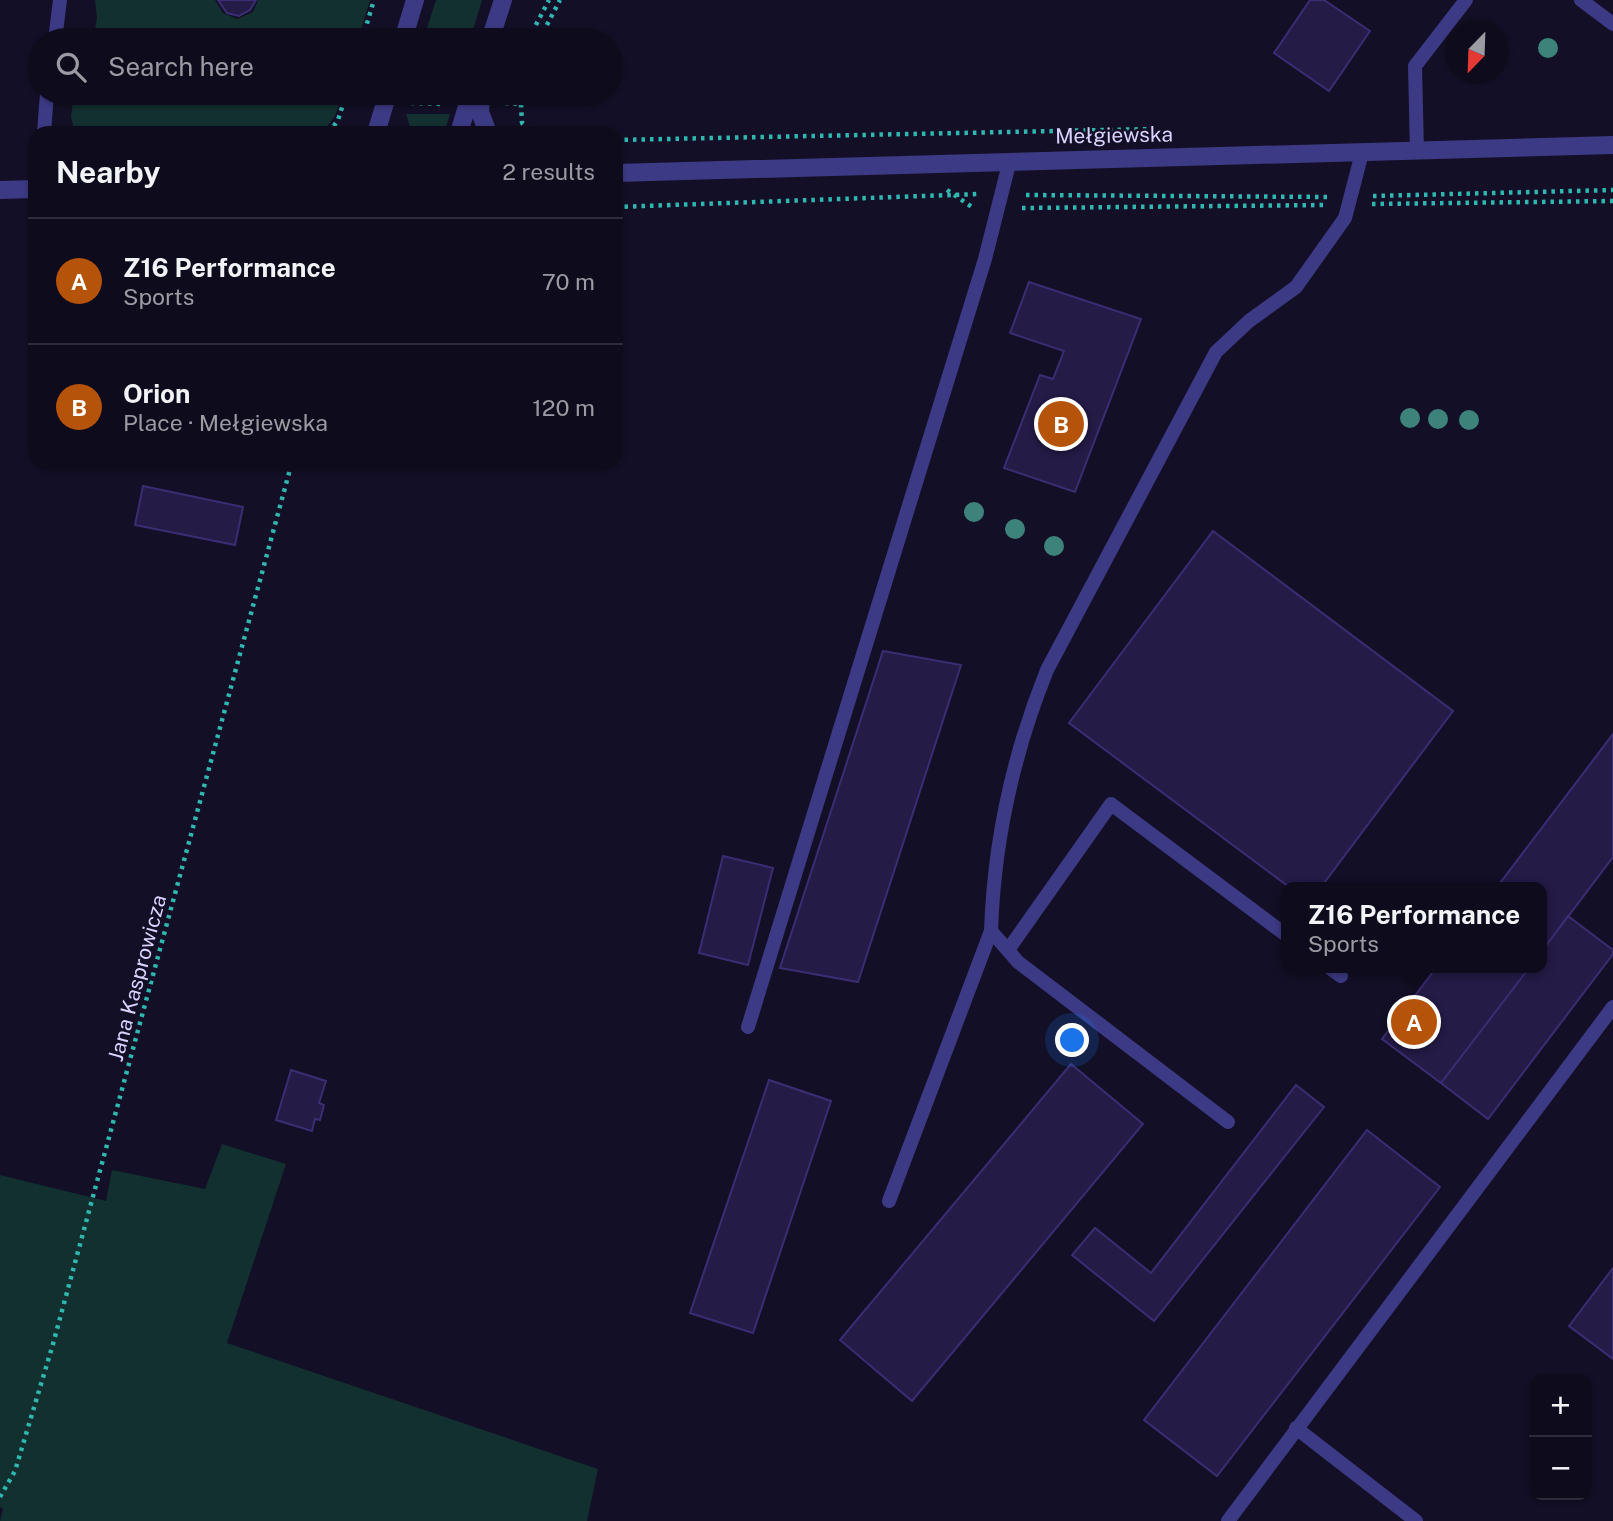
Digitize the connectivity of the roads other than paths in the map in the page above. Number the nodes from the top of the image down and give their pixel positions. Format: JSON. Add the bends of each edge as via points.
{"nodes":[{"id":1,"x":60,"y":0,"type":"edge"},
{"id":2,"x":415,"y":0,"type":"edge"},
{"id":3,"x":503,"y":0,"type":"edge"},
{"id":4,"x":1466,"y":0,"type":"edge"},
{"id":5,"x":1580,"y":0,"type":"edge"},
{"id":6,"x":1613,"y":24,"type":"edge"},
{"id":7,"x":56,"y":28,"type":"edge"},
{"id":8,"x":407,"y":28,"type":"edge"},
{"id":9,"x":494,"y":28,"type":"edge"},
{"id":10,"x":46,"y":105,"type":"edge"},
{"id":11,"x":384,"y":105,"type":"edge"},
{"id":12,"x":472,"y":105,"type":"edge"},
{"id":13,"x":478,"y":105,"type":"edge"},
{"id":14,"x":45,"y":126,"type":"edge"},
{"id":15,"x":378,"y":126,"type":"edge"},
{"id":16,"x":462,"y":126,"type":"edge"},
{"id":17,"x":485,"y":126,"type":"edge"},
{"id":18,"x":1613,"y":145,"type":"edge"},
{"id":19,"x":1417,"y":152,"type":"junction"},
{"id":20,"x":1362,"y":153,"type":"junction"},
{"id":21,"x":1010,"y":160,"type":"junction"},
{"id":22,"x":623,"y":173,"type":"edge"},
{"id":23,"x":28,"y":189,"type":"edge"},
{"id":24,"x":0,"y":190,"type":"edge"},
{"id":25,"x":991,"y":931,"type":"junction"},
{"id":26,"x":1281,"y":931,"type":"edge"},
{"id":27,"x":1007,"y":950,"type":"junction"},
{"id":28,"x":1613,"y":1007,"type":"edge"},
{"id":29,"x":748,"y":1027,"type":"dead end"},
{"id":30,"x":1228,"y":1122,"type":"dead end"},
{"id":31,"x":889,"y":1202,"type":"dead end"},
{"id":32,"x":1296,"y":1427,"type":"junction"},
{"id":33,"x":1228,"y":1521,"type":"edge"},
{"id":34,"x":1416,"y":1521,"type":"edge"}],
"edges":[{"from":1,"to":7,"type":"lane"},
{"from":2,"to":8,"type":"street"},
{"from":3,"to":9,"type":"street"},
{"from":4,"to":19,"type":"lane","via":[[1415,66]]},
{"from":5,"to":6,"type":"lane"},
{"from":10,"to":14,"type":"lane"},
{"from":11,"to":15,"type":"street"},
{"from":12,"to":16,"type":"street"},
{"from":13,"to":17,"type":"street"},
{"from":18,"to":19,"type":"street","name":"Mełgiewska"},
{"from":19,"to":20,"type":"street","name":"Mełgiewska"},
{"from":20,"to":21,"type":"street","name":"Mełgiewska"},
{"from":20,"to":25,"type":"lane","via":[[1345,218],[1296,287],[1248,321],[1216,352],[1047,670],[1025,724],[1006,809],[992,889]]},
{"from":21,"to":22,"type":"street","name":"Mełgiewska"},
{"from":21,"to":29,"type":"lane","via":[[981,272]]},
{"from":23,"to":24,"type":"street"},
{"from":25,"to":27,"type":"lane"},
{"from":25,"to":31,"type":"lane"},
{"from":26,"to":27,"type":"lane","via":[[1111,804]]},
{"from":27,"to":30,"type":"lane"},
{"from":28,"to":32,"type":"lane"},
{"from":32,"to":33,"type":"lane"},
{"from":32,"to":34,"type":"lane"}]}
